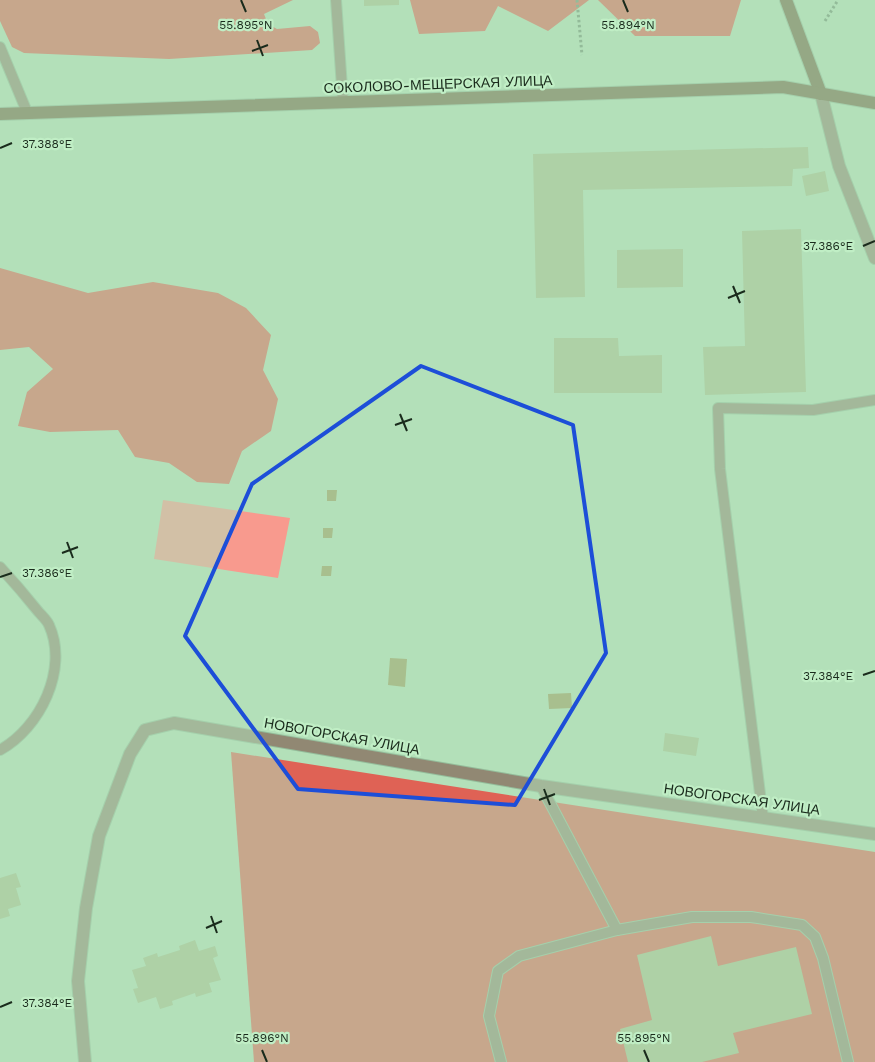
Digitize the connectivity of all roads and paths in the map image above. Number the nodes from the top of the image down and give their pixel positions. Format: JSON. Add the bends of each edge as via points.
{"nodes":[{"id":1,"x":336,"y":0,"type":"edge"},
{"id":2,"x":576,"y":0,"type":"edge"},
{"id":3,"x":786,"y":0,"type":"edge"},
{"id":4,"x":838,"y":0,"type":"edge"},
{"id":5,"x":825,"y":21,"type":"dead end"},
{"id":6,"x":0,"y":47,"type":"edge"},
{"id":7,"x":582,"y":55,"type":"dead end"},
{"id":8,"x":821,"y":94,"type":"junction"},
{"id":9,"x":343,"y":102,"type":"junction"},
{"id":10,"x":875,"y":103,"type":"edge"},
{"id":11,"x":27,"y":112,"type":"junction"},
{"id":12,"x":0,"y":114,"type":"edge"},
{"id":13,"x":875,"y":258,"type":"edge"},
{"id":14,"x":875,"y":400,"type":"edge"},
{"id":15,"x":0,"y":566,"type":"edge"},
{"id":16,"x":0,"y":750,"type":"edge"},
{"id":17,"x":541,"y":786,"type":"junction"},
{"id":18,"x":763,"y":818,"type":"junction"},
{"id":19,"x":875,"y":834,"type":"edge"},
{"id":20,"x":617,"y":930,"type":"junction"},
{"id":21,"x":85,"y":1062,"type":"edge"},
{"id":22,"x":501,"y":1062,"type":"edge"},
{"id":23,"x":848,"y":1062,"type":"edge"}],
"edges":[{"from":1,"to":9,"type":"lane"},
{"from":2,"to":7,"type":"path"},
{"from":3,"to":8,"type":"street"},
{"from":4,"to":5,"type":"path"},
{"from":6,"to":11,"type":"lane"},
{"from":8,"to":9,"type":"street","name":"СОКОЛОВО-МЕЩЕРСКАЯ УЛИЦА","via":[[782,87]]},
{"from":8,"to":10,"type":"street","name":"СОКОЛОВО-МЕЩЕРСКАЯ УЛИЦА"},
{"from":8,"to":13,"type":"street","via":[[839,166]]},
{"from":9,"to":11,"type":"street","name":"СОКОЛОВО-МЕЩЕРСКАЯ УЛИЦА"},
{"from":11,"to":12,"type":"street","name":"СОКОЛОВО-МЕЩЕРСКАЯ УЛИЦА"},
{"from":14,"to":18,"type":"lane","via":[[813,410],[718,408],[720,469]]},
{"from":15,"to":16,"type":"lane","via":[[49,624],[55,649],[54,679],[44,702],[24,732]]},
{"from":17,"to":18,"type":"street","name":"НОВОГОРСКАЯ УЛИЦА"},
{"from":17,"to":20,"type":"lane"},
{"from":17,"to":21,"type":"street","name":"НОВОГОРСКАЯ УЛИЦА","via":[[174,723],[145,730],[130,754],[99,836],[86,908],[78,981]]},
{"from":18,"to":19,"type":"street","name":"НОВОГОРСКАЯ УЛИЦА"},
{"from":20,"to":22,"type":"lane","via":[[518,956],[498,971],[489,1016]]},
{"from":20,"to":23,"type":"lane","via":[[692,917],[751,917],[802,925],[815,936],[823,958]]}]}
